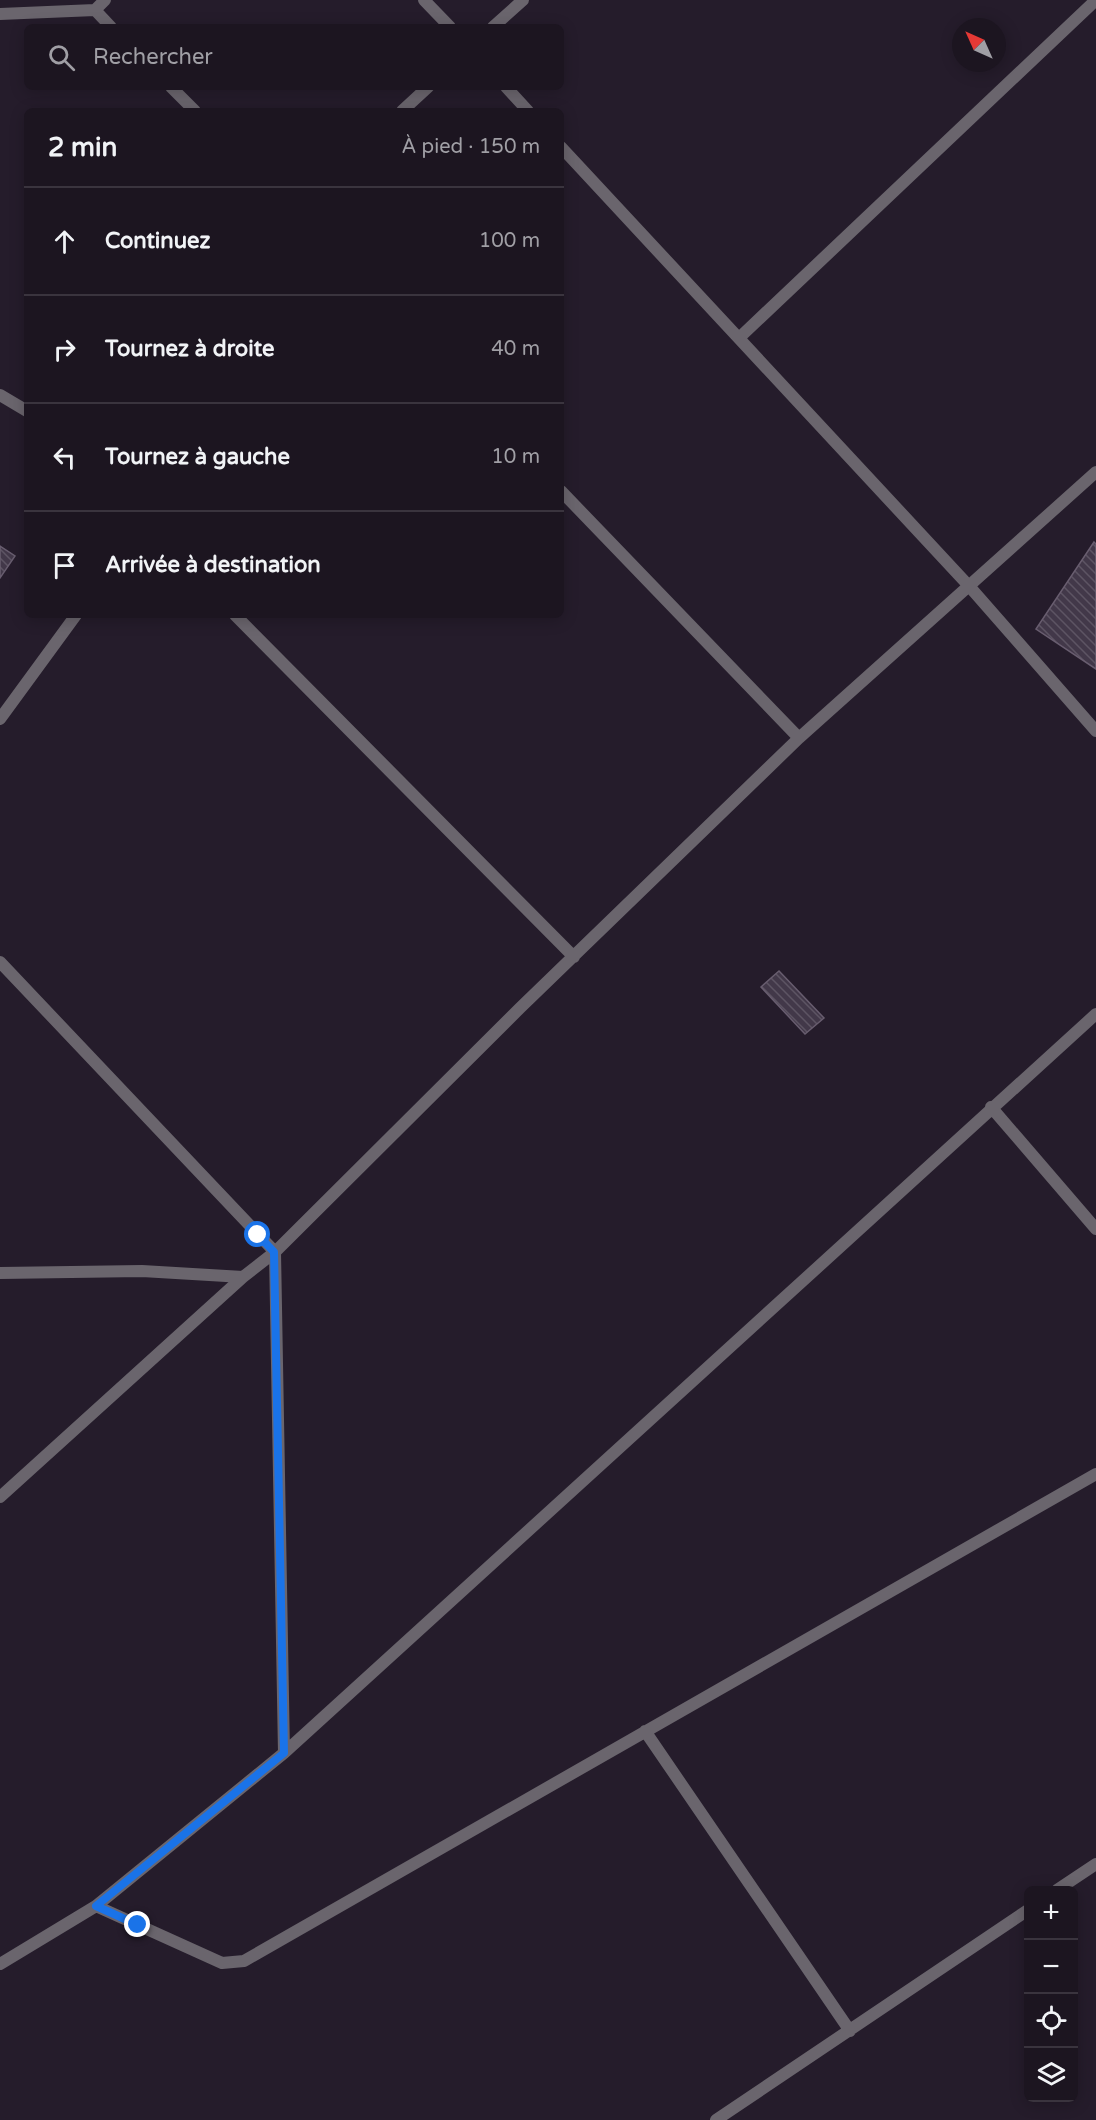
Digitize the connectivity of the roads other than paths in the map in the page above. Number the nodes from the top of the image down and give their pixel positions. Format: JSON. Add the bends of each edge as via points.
{"nodes":[{"id":1,"x":105,"y":0,"type":"edge"},
{"id":2,"x":424,"y":0,"type":"edge"},
{"id":3,"x":523,"y":0,"type":"edge"},
{"id":4,"x":1096,"y":0,"type":"edge"},
{"id":5,"x":95,"y":10,"type":"junction"},
{"id":6,"x":0,"y":14,"type":"edge"},
{"id":7,"x":108,"y":24,"type":"edge"},
{"id":8,"x":447,"y":24,"type":"edge"},
{"id":9,"x":496,"y":24,"type":"edge"},
{"id":10,"x":174,"y":90,"type":"edge"},
{"id":11,"x":425,"y":90,"type":"edge"},
{"id":12,"x":509,"y":90,"type":"edge"},
{"id":13,"x":192,"y":108,"type":"edge"},
{"id":14,"x":405,"y":108,"type":"edge"},
{"id":15,"x":525,"y":108,"type":"edge"},
{"id":16,"x":564,"y":150,"type":"edge"},
{"id":17,"x":740,"y":338,"type":"junction"},
{"id":18,"x":0,"y":395,"type":"edge"},
{"id":19,"x":24,"y":409,"type":"edge"},
{"id":20,"x":1096,"y":472,"type":"edge"},
{"id":21,"x":564,"y":494,"type":"edge"},
{"id":22,"x":969,"y":586,"type":"junction"},
{"id":23,"x":74,"y":618,"type":"edge"},
{"id":24,"x":238,"y":618,"type":"edge"},
{"id":25,"x":0,"y":719,"type":"edge"},
{"id":26,"x":1096,"y":731,"type":"edge"},
{"id":27,"x":799,"y":738,"type":"junction"},
{"id":28,"x":574,"y":957,"type":"junction"},
{"id":29,"x":0,"y":962,"type":"edge"},
{"id":30,"x":1096,"y":1014,"type":"edge"},
{"id":31,"x":991,"y":1107,"type":"junction"},
{"id":32,"x":1096,"y":1229,"type":"edge"},
{"id":33,"x":274,"y":1252,"type":"junction"},
{"id":34,"x":0,"y":1273,"type":"edge"},
{"id":35,"x":243,"y":1277,"type":"junction"},
{"id":36,"x":1096,"y":1474,"type":"edge"},
{"id":37,"x":0,"y":1497,"type":"edge"},
{"id":38,"x":645,"y":1731,"type":"junction"},
{"id":39,"x":284,"y":1753,"type":"junction"},
{"id":40,"x":1096,"y":1864,"type":"edge"},
{"id":41,"x":1063,"y":1886,"type":"edge"},
{"id":42,"x":96,"y":1906,"type":"junction"},
{"id":43,"x":1024,"y":1913,"type":"edge"},
{"id":44,"x":0,"y":1964,"type":"edge"},
{"id":45,"x":850,"y":2031,"type":"junction"},
{"id":46,"x":716,"y":2120,"type":"edge"}],
"edges":[{"from":1,"to":5,"type":"street"},
{"from":2,"to":8,"type":"street"},
{"from":3,"to":9,"type":"street"},
{"from":4,"to":17,"type":"street"},
{"from":5,"to":6,"type":"street"},
{"from":5,"to":7,"type":"street"},
{"from":10,"to":13,"type":"street"},
{"from":11,"to":14,"type":"street"},
{"from":12,"to":15,"type":"street"},
{"from":16,"to":17,"type":"street"},
{"from":17,"to":22,"type":"street"},
{"from":18,"to":19,"type":"street"},
{"from":20,"to":22,"type":"street"},
{"from":21,"to":27,"type":"street"},
{"from":22,"to":26,"type":"street"},
{"from":22,"to":27,"type":"street"},
{"from":23,"to":25,"type":"street"},
{"from":24,"to":28,"type":"street"},
{"from":27,"to":28,"type":"street"},
{"from":28,"to":33,"type":"street"},
{"from":29,"to":33,"type":"street"},
{"from":30,"to":31,"type":"street"},
{"from":31,"to":32,"type":"street"},
{"from":31,"to":39,"type":"street"},
{"from":33,"to":35,"type":"street"},
{"from":33,"to":39,"type":"street"},
{"from":34,"to":35,"type":"street","via":[[142,1271]]},
{"from":35,"to":37,"type":"street"},
{"from":36,"to":38,"type":"street"},
{"from":38,"to":42,"type":"street","via":[[244,1961],[222,1963]]},
{"from":38,"to":45,"type":"street"},
{"from":39,"to":42,"type":"street"},
{"from":40,"to":41,"type":"street"},
{"from":42,"to":44,"type":"street"},
{"from":43,"to":45,"type":"street"},
{"from":45,"to":46,"type":"street"}]}
